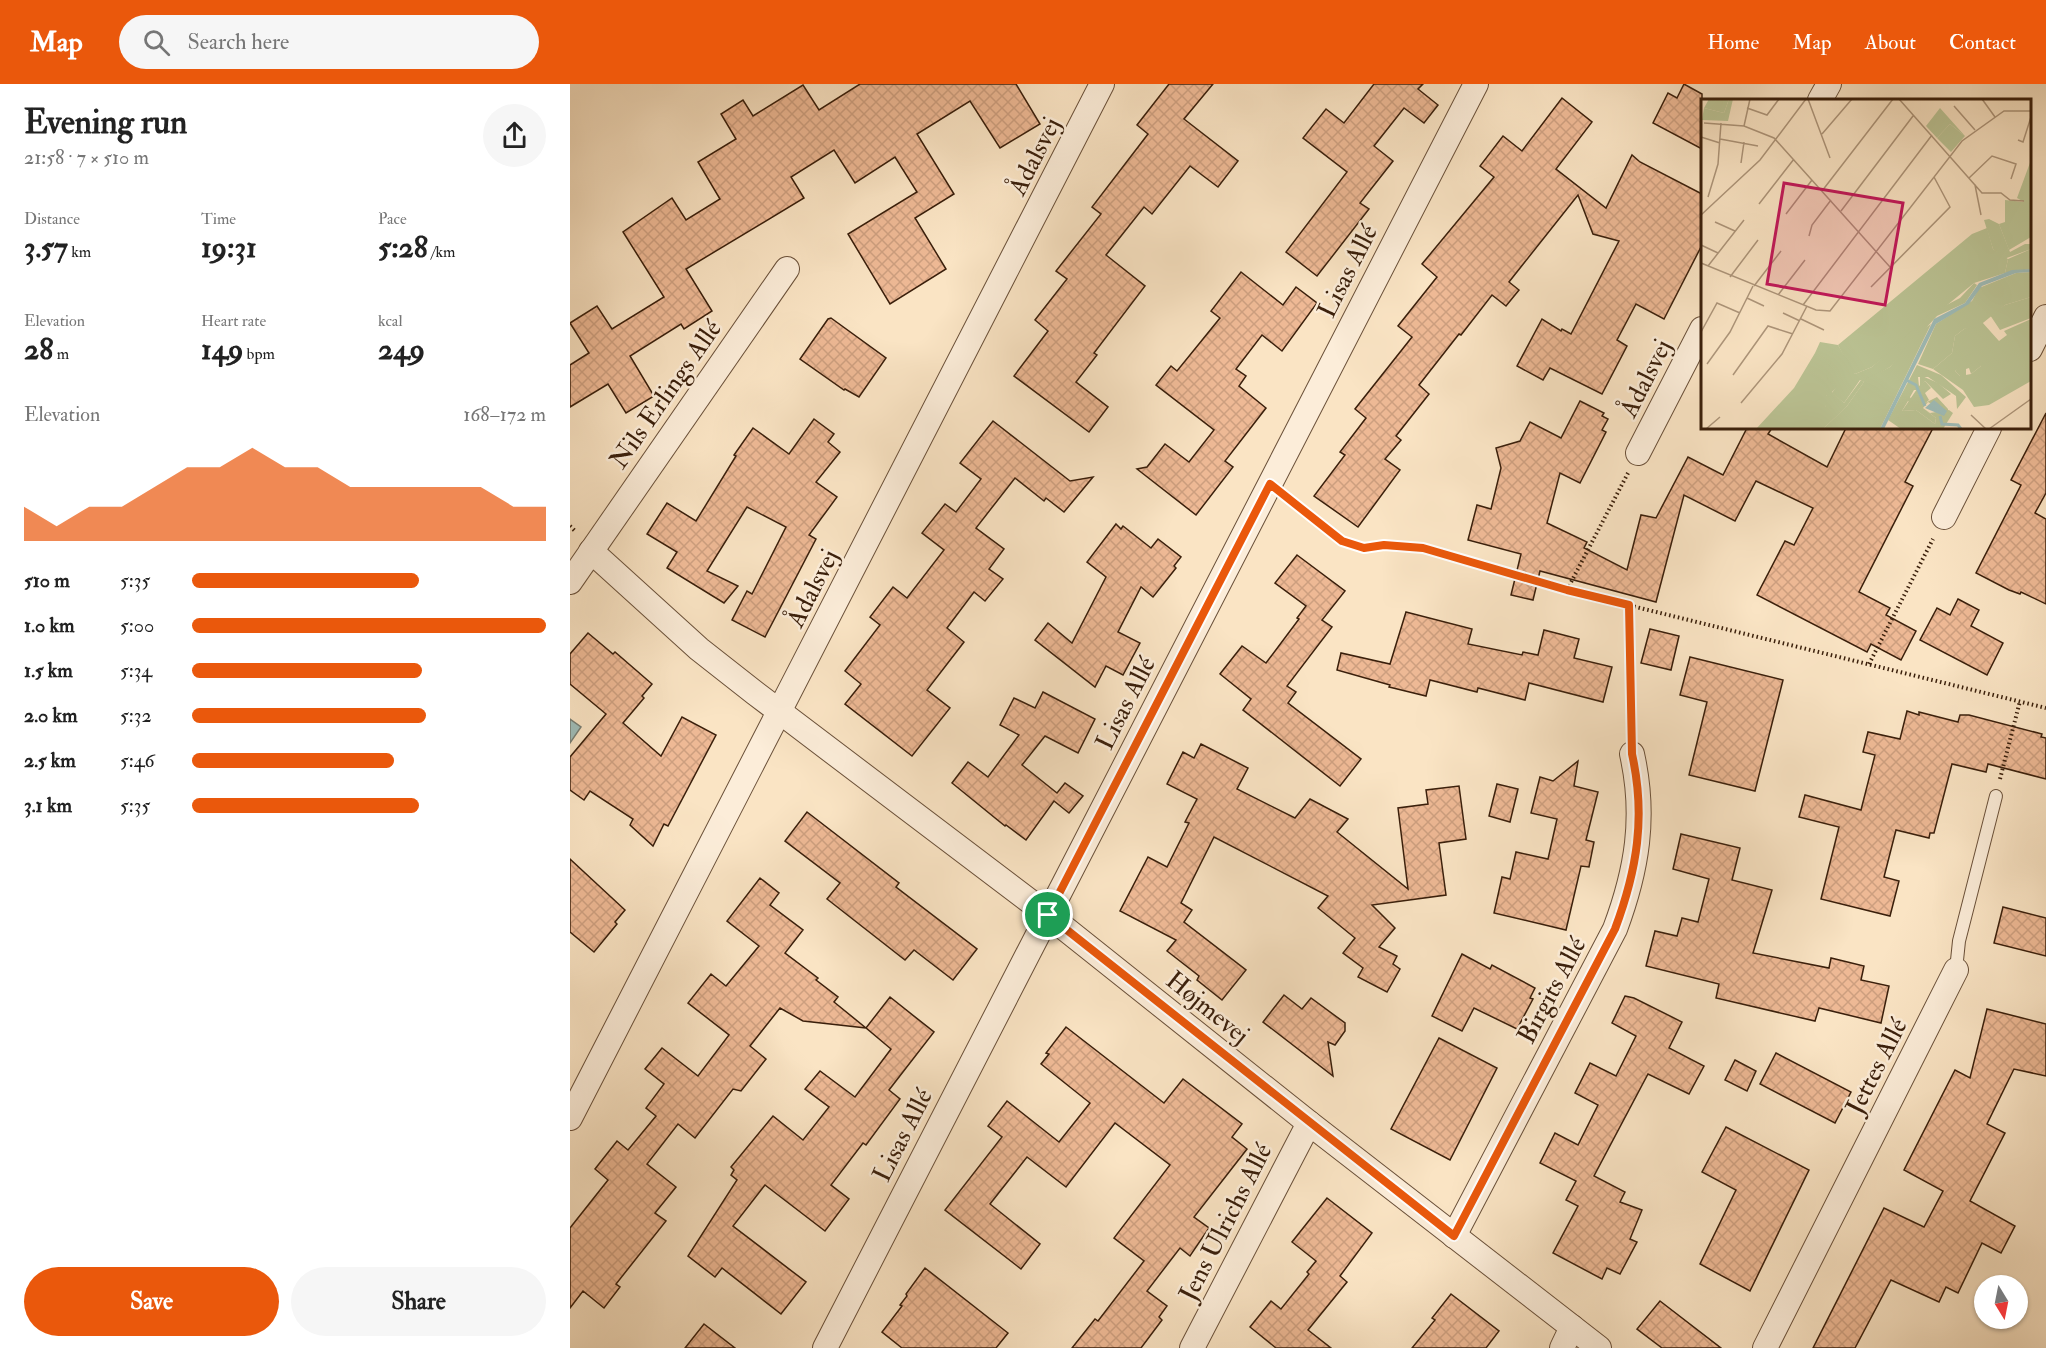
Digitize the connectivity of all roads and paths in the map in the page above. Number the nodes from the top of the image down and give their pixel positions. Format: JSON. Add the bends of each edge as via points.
{"nodes":[{"id":1,"x":1102,"y":84,"type":"edge"},
{"id":2,"x":1476,"y":84,"type":"edge"},
{"id":3,"x":1829,"y":84,"type":"edge"},
{"id":4,"x":1821,"y":99,"type":"edge"},
{"id":5,"x":786,"y":269,"type":"dead end"},
{"id":6,"x":2046,"y":316,"type":"edge"},
{"id":7,"x":1701,"y":331,"type":"edge"},
{"id":8,"x":2031,"y":347,"type":"edge"},
{"id":9,"x":1988,"y":429,"type":"edge"},
{"id":10,"x":1638,"y":453,"type":"joint"},
{"id":11,"x":1270,"y":484,"type":"junction"},
{"id":12,"x":1944,"y":517,"type":"joint"},
{"id":13,"x":591,"y":551,"type":"junction"},
{"id":14,"x":570,"y":582,"type":"edge"},
{"id":15,"x":1567,"y":590,"type":"junction"},
{"id":16,"x":1629,"y":605,"type":"junction"},
{"id":17,"x":1869,"y":664,"type":"junction"},
{"id":18,"x":2020,"y":701,"type":"junction"},
{"id":19,"x":2046,"y":708,"type":"edge"},
{"id":20,"x":780,"y":711,"type":"junction"},
{"id":21,"x":1632,"y":754,"type":"joint"},
{"id":22,"x":1996,"y":795,"type":"joint"},
{"id":23,"x":1048,"y":915,"type":"junction"},
{"id":24,"x":1956,"y":970,"type":"joint"},
{"id":25,"x":570,"y":1118,"type":"edge"},
{"id":26,"x":1309,"y":1123,"type":"junction"},
{"id":27,"x":1454,"y":1236,"type":"junction"},
{"id":28,"x":1567,"y":1338,"type":"edge"},
{"id":29,"x":825,"y":1348,"type":"edge"},
{"id":30,"x":1192,"y":1348,"type":"edge"},
{"id":31,"x":1599,"y":1348,"type":"edge"},
{"id":32,"x":1765,"y":1348,"type":"edge"}],
"edges":[{"from":1,"to":20,"type":"street","name":"Ådalsvej"},
{"from":2,"to":11,"type":"street","name":"Lisas Allé"},
{"from":3,"to":4,"type":"street"},
{"from":5,"to":13,"type":"street","name":"Nils Erlings Allé"},
{"from":6,"to":8,"type":"street"},
{"from":7,"to":10,"type":"street","name":"Ådalsvej"},
{"from":9,"to":12,"type":"street"},
{"from":10,"to":15,"type":"path"},
{"from":11,"to":15,"type":"path","via":[[1342,541],[1364,548],[1423,548]]},
{"from":11,"to":23,"type":"street","name":"Lisas Allé"},
{"from":12,"to":17,"type":"path"},
{"from":13,"to":14,"type":"street","name":"Nils Erlings Allé"},
{"from":13,"to":20,"type":"street","via":[[699,649]]},
{"from":15,"to":16,"type":"path"},
{"from":16,"to":17,"type":"path"},
{"from":16,"to":21,"type":"path"},
{"from":17,"to":18,"type":"path"},
{"from":18,"to":19,"type":"path"},
{"from":18,"to":22,"type":"path"},
{"from":20,"to":23,"type":"street","name":"Højmevej"},
{"from":20,"to":25,"type":"street","name":"Ådalsvej"},
{"from":21,"to":27,"type":"street","name":"Birgits Allé","via":[[1640,816],[1628,894],[1615,929]]},
{"from":22,"to":24,"type":"lane","name":"Jettes Allé","via":[[1959,941]]},
{"from":23,"to":26,"type":"street","name":"Højmevej"},
{"from":23,"to":29,"type":"street","name":"Lisas Allé"},
{"from":24,"to":32,"type":"street","name":"Jettes Allé"},
{"from":26,"to":27,"type":"street","name":"Højmevej"},
{"from":26,"to":30,"type":"street","name":"Jens Ulrichs Allé"},
{"from":27,"to":28,"type":"street","name":"Højmevej"},
{"from":28,"to":31,"type":"street","name":"Højmevej"}]}
